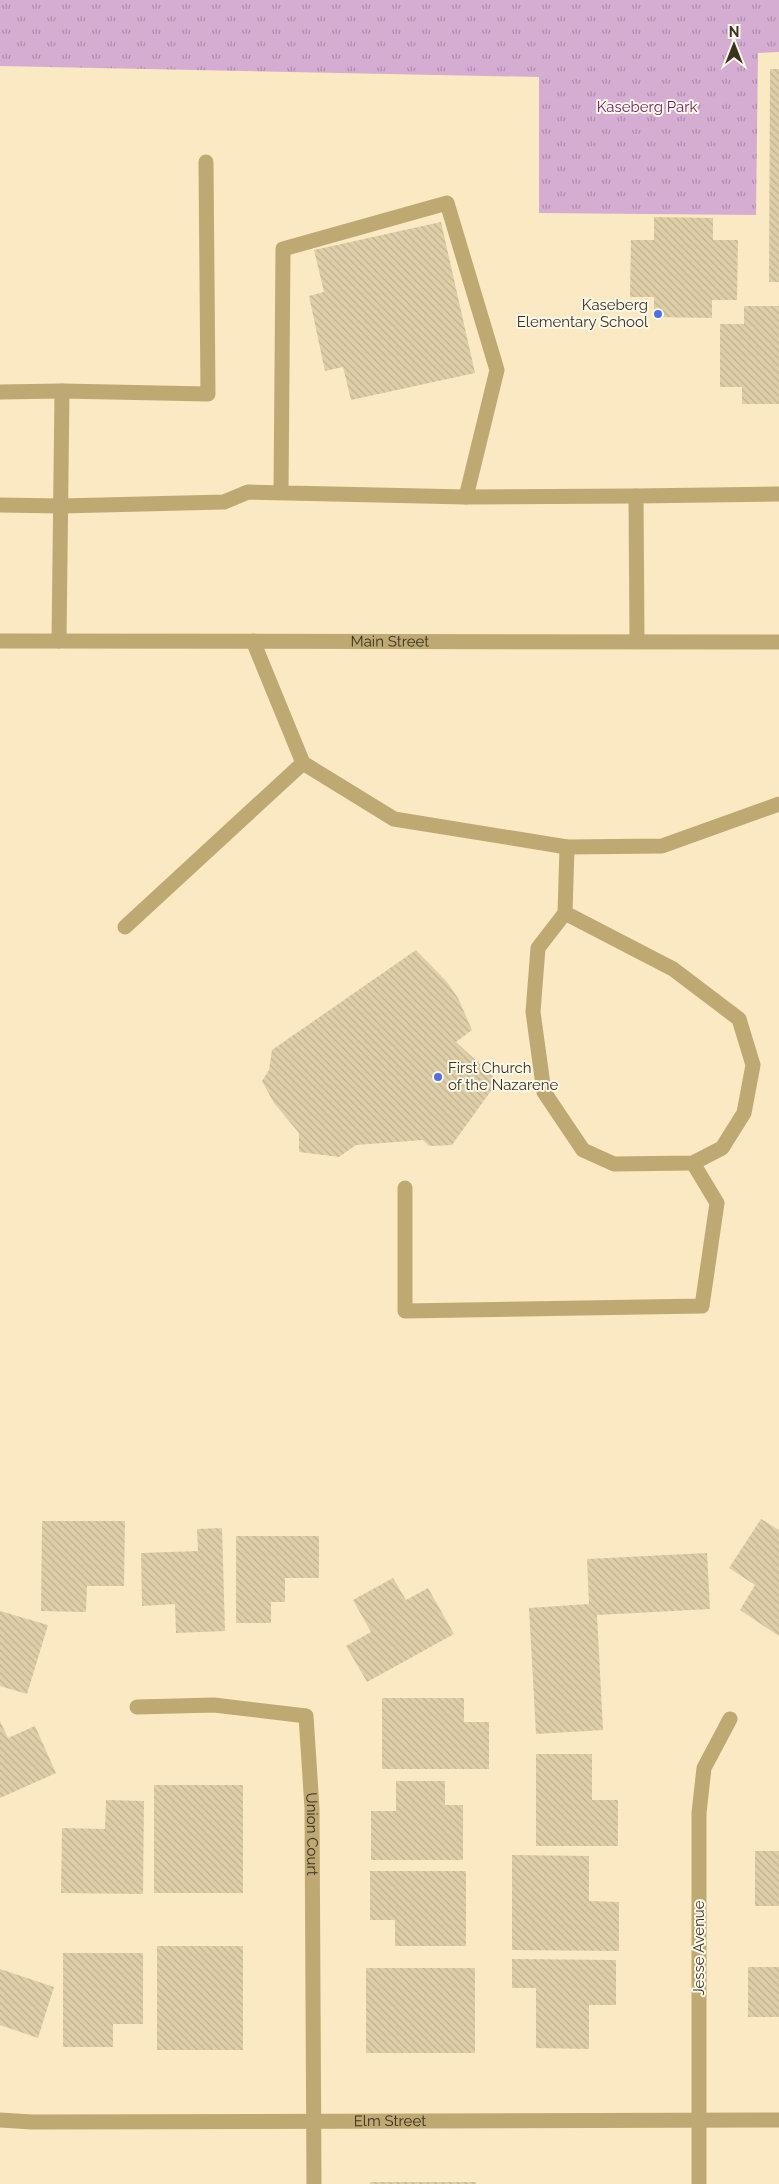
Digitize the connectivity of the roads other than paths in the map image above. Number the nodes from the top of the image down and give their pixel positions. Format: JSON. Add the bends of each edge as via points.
{"nodes":[{"id":1,"x":206,"y":162,"type":"dead end"},
{"id":2,"x":62,"y":391,"type":"junction"},
{"id":3,"x":0,"y":392,"type":"edge"},
{"id":4,"x":281,"y":493,"type":"junction"},
{"id":5,"x":779,"y":494,"type":"edge"},
{"id":6,"x":636,"y":496,"type":"junction"},
{"id":7,"x":466,"y":497,"type":"junction"},
{"id":8,"x":0,"y":505,"type":"edge"},
{"id":9,"x":61,"y":506,"type":"junction"},
{"id":10,"x":0,"y":641,"type":"edge"},
{"id":11,"x":58,"y":641,"type":"junction"},
{"id":12,"x":253,"y":642,"type":"junction"},
{"id":13,"x":637,"y":642,"type":"junction"},
{"id":14,"x":779,"y":642,"type":"edge"},
{"id":15,"x":303,"y":763,"type":"junction"},
{"id":16,"x":779,"y":804,"type":"edge"},
{"id":17,"x":567,"y":847,"type":"junction"},
{"id":18,"x":565,"y":913,"type":"junction"},
{"id":19,"x":125,"y":926,"type":"dead end"},
{"id":20,"x":693,"y":1163,"type":"junction"},
{"id":21,"x":405,"y":1188,"type":"dead end"},
{"id":22,"x":137,"y":1707,"type":"dead end"},
{"id":23,"x":730,"y":1719,"type":"dead end"},
{"id":24,"x":0,"y":2120,"type":"edge"},
{"id":25,"x":779,"y":2120,"type":"edge"},
{"id":26,"x":314,"y":2121,"type":"junction"},
{"id":27,"x":698,"y":2121,"type":"junction"},
{"id":28,"x":314,"y":2184,"type":"edge"},
{"id":29,"x":699,"y":2184,"type":"edge"}],
"edges":[{"from":1,"to":2,"type":"street","via":[[208,394]]},
{"from":2,"to":3,"type":"street"},
{"from":2,"to":9,"type":"street"},
{"from":4,"to":7,"type":"street"},
{"from":4,"to":7,"type":"street","via":[[283,249],[447,203],[497,370]]},
{"from":4,"to":9,"type":"street","via":[[248,492],[224,502]]},
{"from":5,"to":6,"type":"street"},
{"from":6,"to":7,"type":"street"},
{"from":6,"to":13,"type":"street"},
{"from":8,"to":9,"type":"street"},
{"from":9,"to":11,"type":"street"},
{"from":10,"to":11,"type":"street","name":"Main Street"},
{"from":11,"to":12,"type":"street","name":"Main Street"},
{"from":12,"to":13,"type":"street","name":"Main Street"},
{"from":12,"to":15,"type":"street"},
{"from":13,"to":14,"type":"street","name":"Main Street"},
{"from":15,"to":17,"type":"street","via":[[394,819]]},
{"from":15,"to":19,"type":"street"},
{"from":16,"to":17,"type":"street","via":[[662,846]]},
{"from":17,"to":18,"type":"street"},
{"from":18,"to":20,"type":"street","via":[[538,948],[533,1012],[544,1092],[583,1150],[614,1164]]},
{"from":18,"to":20,"type":"street","via":[[673,969],[739,1018],[753,1065],[744,1113],[722,1148]]},
{"from":20,"to":21,"type":"street","via":[[717,1203],[702,1306],[405,1311]]},
{"from":22,"to":26,"type":"street","name":"Union Court","via":[[214,1705],[306,1716],[312,1808]]},
{"from":23,"to":27,"type":"street","name":"Jesse Avenue","via":[[704,1768],[699,1812]]},
{"from":24,"to":26,"type":"street","name":"Elm Street"},
{"from":25,"to":27,"type":"street","name":"Elm Street"},
{"from":26,"to":27,"type":"street","name":"Elm Street"},
{"from":26,"to":28,"type":"street"},
{"from":27,"to":29,"type":"street","name":"Jesse Avenue"}]}
